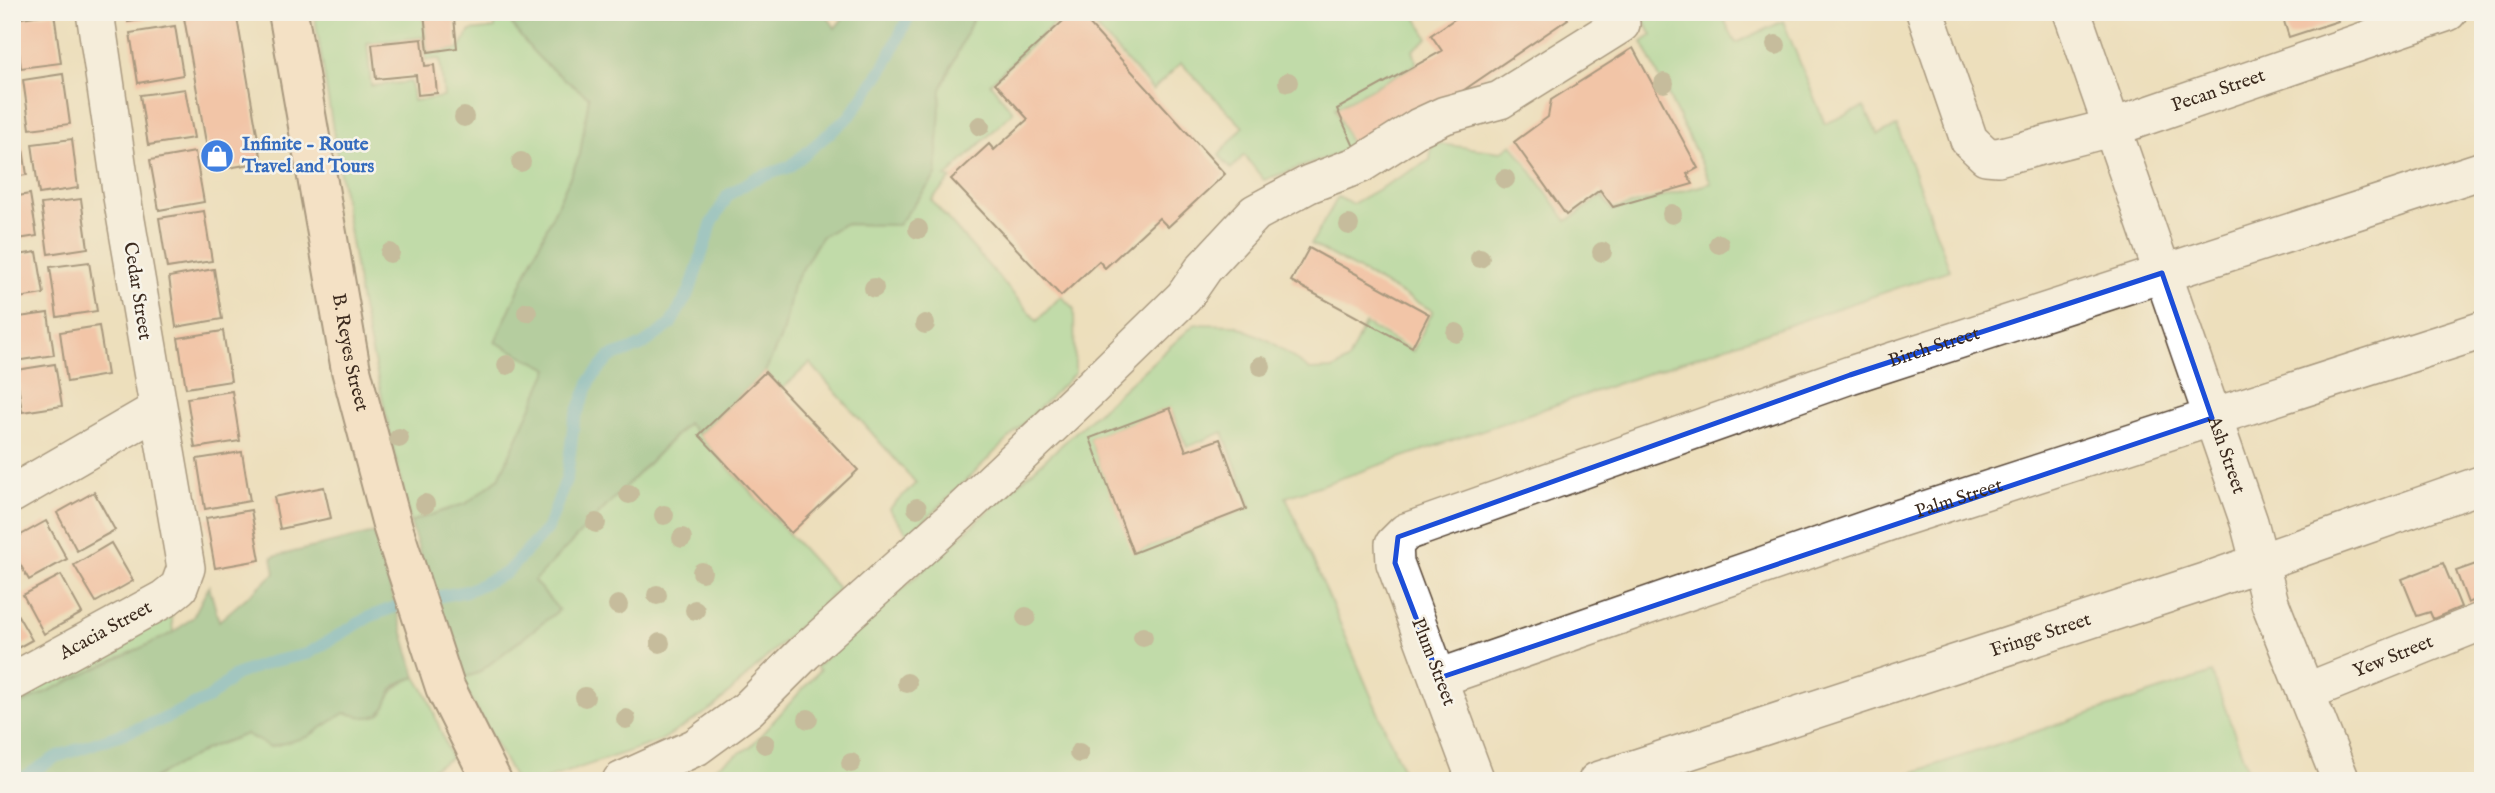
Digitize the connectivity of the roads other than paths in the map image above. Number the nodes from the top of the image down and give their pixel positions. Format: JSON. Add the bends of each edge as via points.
{"nodes":[{"id":1,"x":95,"y":12,"type":"edge"},
{"id":2,"x":288,"y":12,"type":"edge"},
{"id":3,"x":1925,"y":12,"type":"edge"},
{"id":4,"x":2072,"y":12,"type":"edge"},
{"id":5,"x":2448,"y":12,"type":"edge"},
{"id":6,"x":1621,"y":24,"type":"dead end"},
{"id":7,"x":2114,"y":127,"type":"junction"},
{"id":8,"x":2483,"y":170,"type":"edge"},
{"id":9,"x":2162,"y":273,"type":"junction"},
{"id":10,"x":2483,"y":330,"type":"edge"},
{"id":11,"x":157,"y":410,"type":"junction"},
{"id":12,"x":2212,"y":418,"type":"junction"},
{"id":13,"x":2483,"y":484,"type":"edge"},
{"id":14,"x":12,"y":494,"type":"edge"},
{"id":15,"x":1394,"y":544,"type":"joint"},
{"id":16,"x":2260,"y":562,"type":"junction"},
{"id":17,"x":186,"y":568,"type":"joint"},
{"id":18,"x":2483,"y":621,"type":"edge"},
{"id":19,"x":1439,"y":678,"type":"junction"},
{"id":20,"x":12,"y":682,"type":"edge"},
{"id":21,"x":2306,"y":692,"type":"junction"},
{"id":22,"x":492,"y":781,"type":"edge"},
{"id":23,"x":621,"y":781,"type":"edge"},
{"id":24,"x":1476,"y":781,"type":"edge"},
{"id":25,"x":1597,"y":781,"type":"edge"},
{"id":26,"x":2341,"y":781,"type":"edge"}],
"edges":[{"from":1,"to":11,"type":"street","name":"Cedar Street"},
{"from":2,"to":22,"type":"street","name":"B. Reyes Street","via":[[341,320],[389,512],[445,687]]},
{"from":3,"to":7,"type":"street","name":"Pecan Street","via":[[1969,140],[1986,156],[2011,156]]},
{"from":4,"to":7,"type":"street","name":"Ash Street"},
{"from":5,"to":7,"type":"street","name":"Pecan Street"},
{"from":6,"to":23,"type":"street","via":[[1500,100],[1445,115],[1361,164],[1255,212],[1221,247],[1184,297],[748,709],[696,747]]},
{"from":7,"to":9,"type":"street","name":"Ash Street"},
{"from":8,"to":9,"type":"street","name":"Birch Street"},
{"from":9,"to":12,"type":"street","name":"Ash Street"},
{"from":9,"to":15,"type":"street","name":"Birch Street","via":[[1850,376],[1419,528],[1398,537]]},
{"from":10,"to":12,"type":"street","name":"Palm Street"},
{"from":11,"to":14,"type":"street"},
{"from":11,"to":17,"type":"street","name":"Cedar Street"},
{"from":12,"to":16,"type":"street","name":"Ash Street"},
{"from":12,"to":19,"type":"street","name":"Palm Street","via":[[1897,519]]},
{"from":13,"to":16,"type":"street","name":"Fringe Street"},
{"from":15,"to":19,"type":"street","name":"Plum Street","via":[[1395,563]]},
{"from":16,"to":21,"type":"street","name":"Ash Street","via":[[2270,603]]},
{"from":16,"to":25,"type":"street","name":"Fringe Street"},
{"from":17,"to":20,"type":"street","name":"Acacia Street","via":[[179,587],[164,599]]},
{"from":18,"to":21,"type":"street","name":"Yew Street"},
{"from":19,"to":24,"type":"street","name":"Plum Street"},
{"from":21,"to":26,"type":"street","name":"Ash Street"}]}
